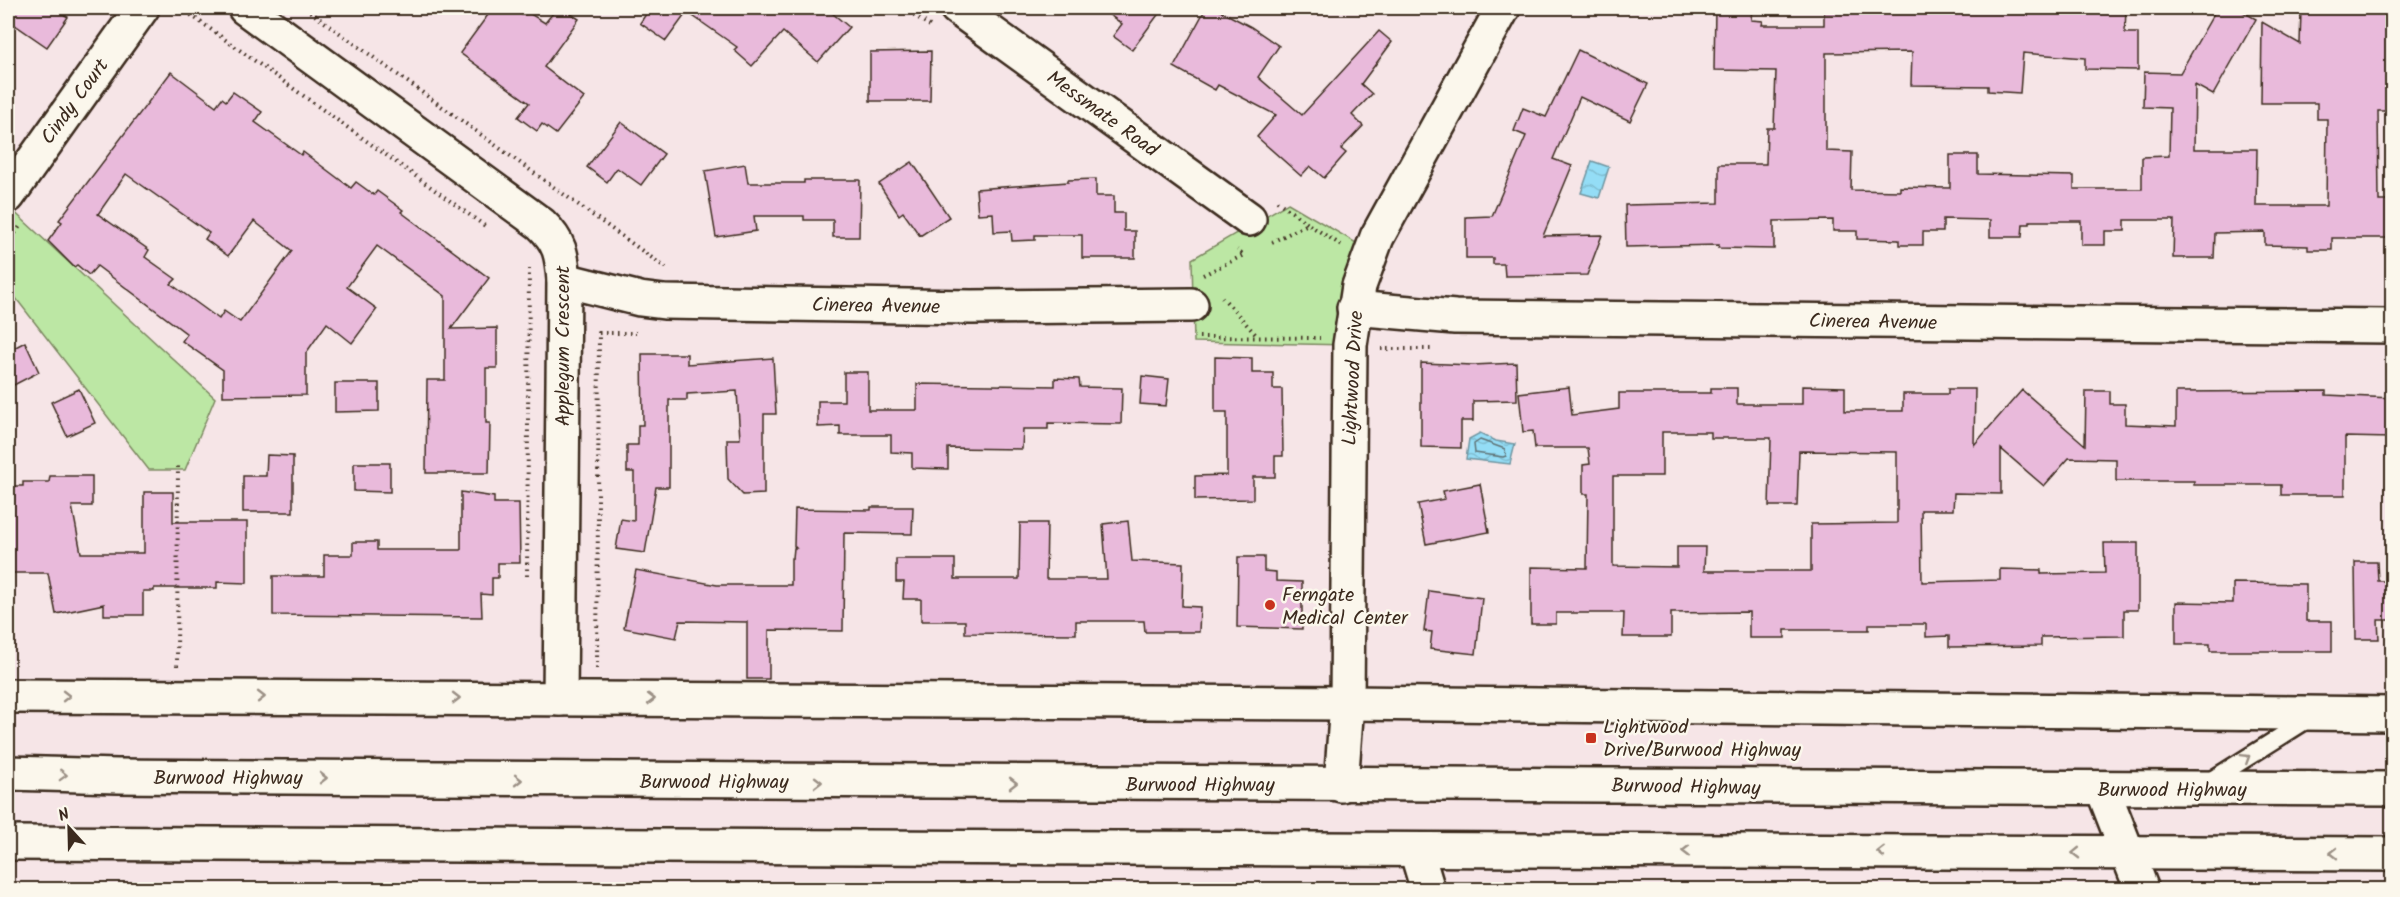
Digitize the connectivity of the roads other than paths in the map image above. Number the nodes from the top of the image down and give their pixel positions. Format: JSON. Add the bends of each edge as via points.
{"nodes":[{"id":1,"x":142,"y":8,"type":"edge"},
{"id":2,"x":245,"y":8,"type":"edge"},
{"id":3,"x":957,"y":8,"type":"edge"},
{"id":4,"x":1503,"y":8,"type":"edge"},
{"id":5,"x":8,"y":196,"type":"edge"},
{"id":6,"x":1256,"y":238,"type":"road end"},
{"id":7,"x":564,"y":280,"type":"junction"},
{"id":8,"x":1207,"y":294,"type":"road end"},
{"id":9,"x":1354,"y":308,"type":"junction"},
{"id":10,"x":2392,"y":327,"type":"edge"},
{"id":11,"x":8,"y":696,"type":"edge"},
{"id":12,"x":560,"y":699,"type":"junction"},
{"id":13,"x":1347,"y":703,"type":"junction"},
{"id":14,"x":2317,"y":714,"type":"junction"},
{"id":15,"x":2392,"y":714,"type":"edge"},
{"id":16,"x":8,"y":773,"type":"edge"},
{"id":17,"x":1341,"y":785,"type":"junction"},
{"id":18,"x":2197,"y":789,"type":"junction"},
{"id":19,"x":2392,"y":789,"type":"edge"},
{"id":20,"x":2103,"y":790,"type":"junction"},
{"id":21,"x":8,"y":843,"type":"edge"},
{"id":22,"x":1416,"y":850,"type":"junction"},
{"id":23,"x":2127,"y":852,"type":"junction"},
{"id":24,"x":2392,"y":854,"type":"edge"},
{"id":25,"x":1428,"y":890,"type":"edge"},
{"id":26,"x":2142,"y":890,"type":"edge"}],
"edges":[{"from":1,"to":5,"type":"main road","name":"Cindy Court"},
{"from":2,"to":7,"type":"main road","name":"Applegum Crescent","via":[[542,224],[559,248]]},
{"from":3,"to":6,"type":"main road","name":"Messmate Road"},
{"from":4,"to":9,"type":"main road","name":"Lightwood Drive","via":[[1377,237],[1366,261]]},
{"from":7,"to":8,"type":"main road","name":"Cinerea Avenue","via":[[664,302],[971,307]]},
{"from":7,"to":12,"type":"main road","name":"Applegum Crescent"},
{"from":9,"to":10,"type":"main road","name":"Cinerea Avenue","via":[[1455,317]]},
{"from":9,"to":13,"type":"main road","name":"Lightwood Drive","via":[[1350,345]]},
{"from":11,"to":12,"type":"main road","one_way":true},
{"from":12,"to":13,"type":"main road","one_way":true},
{"from":13,"to":14,"type":"main road"},
{"from":13,"to":17,"type":"main road","name":"Lightwood Drive"},
{"from":14,"to":15,"type":"main road"},
{"from":18,"to":14,"type":"lane","one_way":true},
{"from":16,"to":17,"type":"main road","name":"Burwood Highway","one_way":true},
{"from":17,"to":20,"type":"main road","name":"Burwood Highway"},
{"from":18,"to":19,"type":"main road","name":"Burwood Highway"},
{"from":18,"to":20,"type":"main road","name":"Burwood Highway"},
{"from":20,"to":23,"type":"main road"},
{"from":21,"to":22,"type":"main road"},
{"from":23,"to":22,"type":"main road","one_way":true},
{"from":22,"to":25,"type":"main road"},
{"from":24,"to":23,"type":"main road","one_way":true},
{"from":23,"to":26,"type":"main road"}]}
